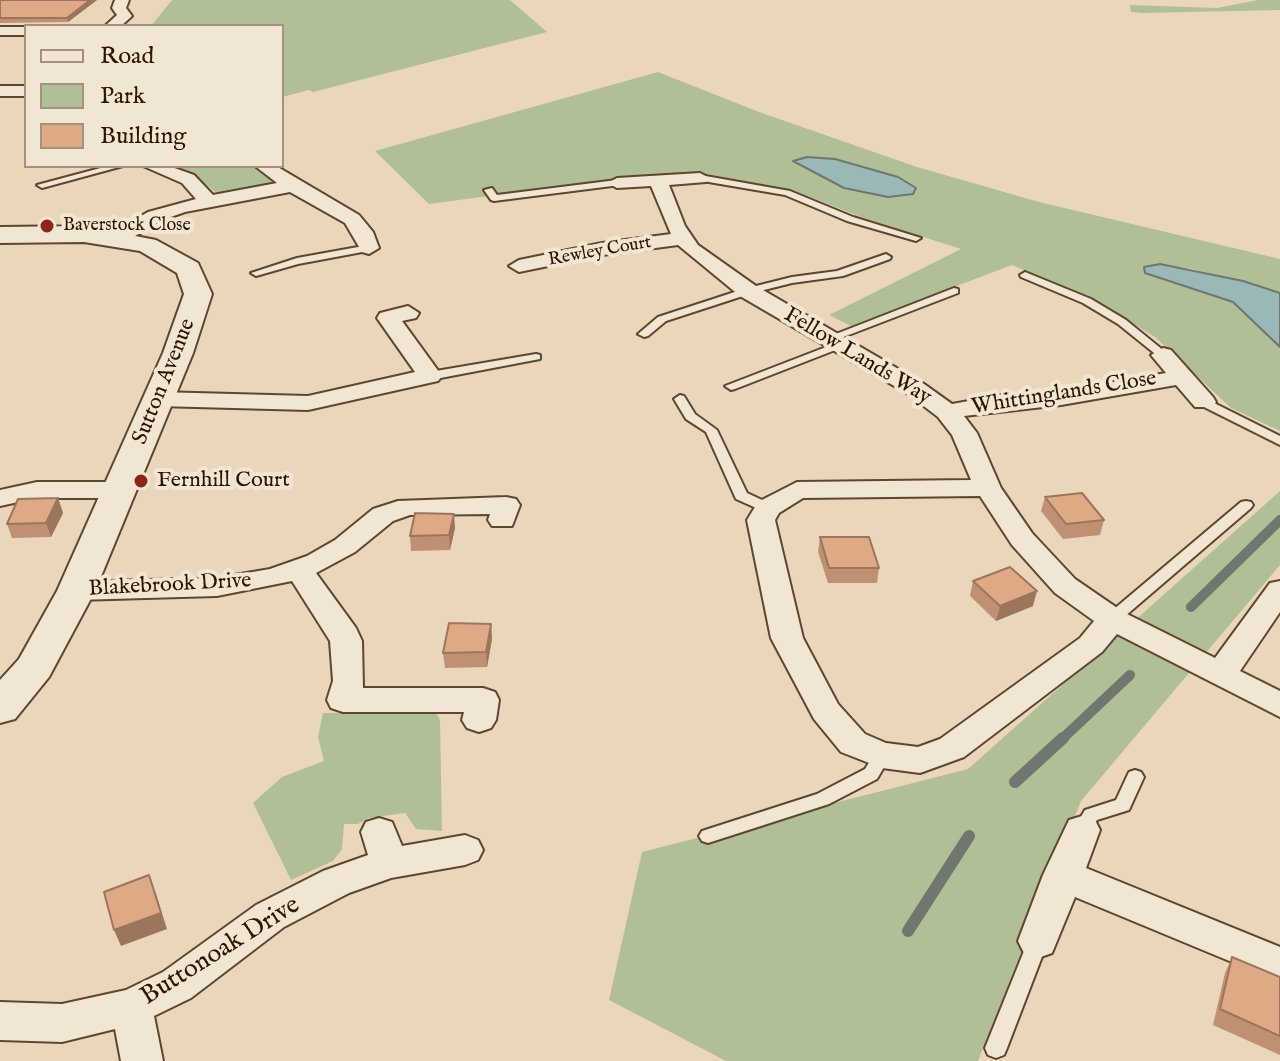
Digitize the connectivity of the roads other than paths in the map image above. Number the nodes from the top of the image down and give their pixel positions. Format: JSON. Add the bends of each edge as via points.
{"nodes":[{"id":1,"x":122,"y":0,"type":"edge"},
{"id":2,"x":115,"y":24,"type":"edge"},
{"id":3,"x":0,"y":31,"type":"edge"},
{"id":4,"x":24,"y":31,"type":"edge"},
{"id":5,"x":14,"y":91,"type":"edge"},
{"id":6,"x":0,"y":106,"type":"edge"},
{"id":7,"x":111,"y":168,"type":"edge"},
{"id":8,"x":158,"y":168,"type":"edge"},
{"id":9,"x":267,"y":168,"type":"edge"},
{"id":10,"x":700,"y":178,"type":"joint"},
{"id":11,"x":658,"y":181,"type":"junction"},
{"id":12,"x":617,"y":183,"type":"joint"},
{"id":13,"x":42,"y":185,"type":"dead end"},
{"id":14,"x":293,"y":186,"type":"junction"},
{"id":15,"x":489,"y":190,"type":"dead end"},
{"id":16,"x":208,"y":201,"type":"junction"},
{"id":17,"x":0,"y":235,"type":"edge"},
{"id":18,"x":118,"y":238,"type":"junction"},
{"id":19,"x":916,"y":238,"type":"dead end"},
{"id":20,"x":682,"y":239,"type":"junction"},
{"id":21,"x":369,"y":248,"type":"joint"},
{"id":22,"x":886,"y":257,"type":"dead end"},
{"id":23,"x":519,"y":266,"type":"dead end"},
{"id":24,"x":256,"y":273,"type":"dead end"},
{"id":25,"x":1025,"y":275,"type":"dead end"},
{"id":26,"x":748,"y":291,"type":"junction"},
{"id":27,"x":954,"y":291,"type":"dead end"},
{"id":28,"x":408,"y":313,"type":"dead end"},
{"id":29,"x":644,"y":334,"type":"dead end"},
{"id":30,"x":834,"y":342,"type":"junction"},
{"id":31,"x":1163,"y":355,"type":"joint"},
{"id":32,"x":536,"y":357,"type":"dead end"},
{"id":33,"x":430,"y":376,"type":"junction"},
{"id":34,"x":1181,"y":377,"type":"junction"},
{"id":35,"x":731,"y":386,"type":"dead end"},
{"id":36,"x":158,"y":399,"type":"junction"},
{"id":37,"x":680,"y":399,"type":"dead end"},
{"id":38,"x":1204,"y":402,"type":"joint"},
{"id":39,"x":947,"y":412,"type":"junction"},
{"id":40,"x":1280,"y":441,"type":"edge"},
{"id":41,"x":988,"y":488,"type":"junction"},
{"id":42,"x":119,"y":490,"type":"junction"},
{"id":43,"x":0,"y":498,"type":"edge"},
{"id":44,"x":1246,"y":505,"type":"dead end"},
{"id":45,"x":768,"y":508,"type":"junction"},
{"id":46,"x":502,"y":520,"type":"dead end"},
{"id":47,"x":298,"y":569,"type":"junction"},
{"id":48,"x":1280,"y":590,"type":"edge"},
{"id":49,"x":76,"y":591,"type":"junction"},
{"id":50,"x":1112,"y":619,"type":"junction"},
{"id":51,"x":1221,"y":674,"type":"junction"},
{"id":52,"x":1280,"y":705,"type":"edge"},
{"id":53,"x":1,"y":708,"type":"edge"},
{"id":54,"x":479,"y":720,"type":"dead end"},
{"id":55,"x":882,"y":755,"type":"junction"},
{"id":56,"x":1135,"y":777,"type":"dead end"},
{"id":57,"x":1082,"y":830,"type":"joint"},
{"id":58,"x":708,"y":836,"type":"dead end"},
{"id":59,"x":465,"y":850,"type":"dead end"},
{"id":60,"x":1062,"y":875,"type":"junction"},
{"id":61,"x":1038,"y":941,"type":"joint"},
{"id":62,"x":1280,"y":965,"type":"edge"},
{"id":63,"x":132,"y":1007,"type":"junction"},
{"id":64,"x":0,"y":1021,"type":"edge"},
{"id":65,"x":996,"y":1048,"type":"dead end"},
{"id":66,"x":142,"y":1061,"type":"edge"}],
"edges":[{"from":1,"to":2,"type":"street","via":[[119,8],[125,16]]},
{"from":3,"to":4,"type":"street"},
{"from":5,"to":6,"type":"street"},
{"from":7,"to":13,"type":"lane"},
{"from":8,"to":16,"type":"street","via":[[188,179]]},
{"from":9,"to":14,"type":"street"},
{"from":10,"to":11,"type":"street"},
{"from":10,"to":19,"type":"lane","via":[[787,193]]},
{"from":11,"to":12,"type":"street"},
{"from":11,"to":20,"type":"street","name":"Fellow Lands Way"},
{"from":12,"to":15,"type":"lane","via":[[494,198]]},
{"from":14,"to":16,"type":"street"},
{"from":14,"to":21,"type":"street","via":[[352,219]]},
{"from":16,"to":18,"type":"street","via":[[155,216]]},
{"from":17,"to":18,"type":"street","name":"Sutton Avenue"},
{"from":18,"to":36,"type":"street","name":"Sutton Avenue","via":[[172,256],[189,269],[198,286],[188,327]]},
{"from":20,"to":23,"type":"street","name":"Rewley Court"},
{"from":20,"to":26,"type":"street","name":"Fellow Lands Way"},
{"from":21,"to":24,"type":"lane"},
{"from":22,"to":26,"type":"lane","via":[[839,274]]},
{"from":25,"to":31,"type":"lane","via":[[1087,301]]},
{"from":26,"to":29,"type":"lane","via":[[662,319]]},
{"from":26,"to":30,"type":"street","name":"Fellow Lands Way"},
{"from":27,"to":30,"type":"lane"},
{"from":28,"to":33,"type":"street","via":[[388,318]]},
{"from":30,"to":35,"type":"lane"},
{"from":30,"to":39,"type":"street","name":"Fellow Lands Way"},
{"from":31,"to":34,"type":"street","name":"Whittinglands Close"},
{"from":32,"to":33,"type":"lane"},
{"from":33,"to":36,"type":"street","via":[[308,403]]},
{"from":34,"to":38,"type":"street","name":"Whittinglands Close"},
{"from":34,"to":39,"type":"street","name":"Whittinglands Close"},
{"from":36,"to":42,"type":"street","name":"Sutton Avenue"},
{"from":37,"to":45,"type":"lane","via":[[690,416],[711,430],[741,496]]},
{"from":38,"to":40,"type":"lane"},
{"from":39,"to":41,"type":"street","name":"Fellow Lands Way","via":[[964,433]]},
{"from":41,"to":45,"type":"street","via":[[797,490]]},
{"from":41,"to":50,"type":"street","name":"Fellow Lands Way","via":[[1065,586]]},
{"from":42,"to":43,"type":"street","via":[[37,490]]},
{"from":42,"to":49,"type":"street","name":"Sutton Avenue"},
{"from":44,"to":50,"type":"lane"},
{"from":45,"to":55,"type":"street","via":[[761,520],[787,638],[826,711],[853,743]]},
{"from":46,"to":47,"type":"street","name":"Blakebrook Drive","via":[[506,505],[379,505],[345,546]]},
{"from":47,"to":49,"type":"street","name":"Blakebrook Drive","via":[[227,586]]},
{"from":47,"to":54,"type":"street","via":[[346,641],[349,681],[343,700],[483,700]]},
{"from":48,"to":51,"type":"street"},
{"from":49,"to":53,"type":"street","name":"Sutton Avenue","via":[[35,667]]},
{"from":50,"to":51,"type":"street","name":"Fellow Lands Way"},
{"from":50,"to":55,"type":"street","via":[[1091,645],[952,748],[920,760]]},
{"from":51,"to":52,"type":"street","name":"Fellow Lands Way"},
{"from":55,"to":58,"type":"lane","via":[[871,774],[823,799]]},
{"from":56,"to":57,"type":"lane","via":[[1123,805],[1091,815]]},
{"from":57,"to":60,"type":"street"},
{"from":59,"to":63,"type":"street","name":"Buttonoak Drive","via":[[384,848],[336,882],[270,916],[177,985]]},
{"from":60,"to":61,"type":"street"},
{"from":60,"to":62,"type":"street"},
{"from":61,"to":65,"type":"lane"},
{"from":63,"to":64,"type":"street","name":"Buttonoak Drive","via":[[62,1023]]},
{"from":63,"to":66,"type":"street"}]}
